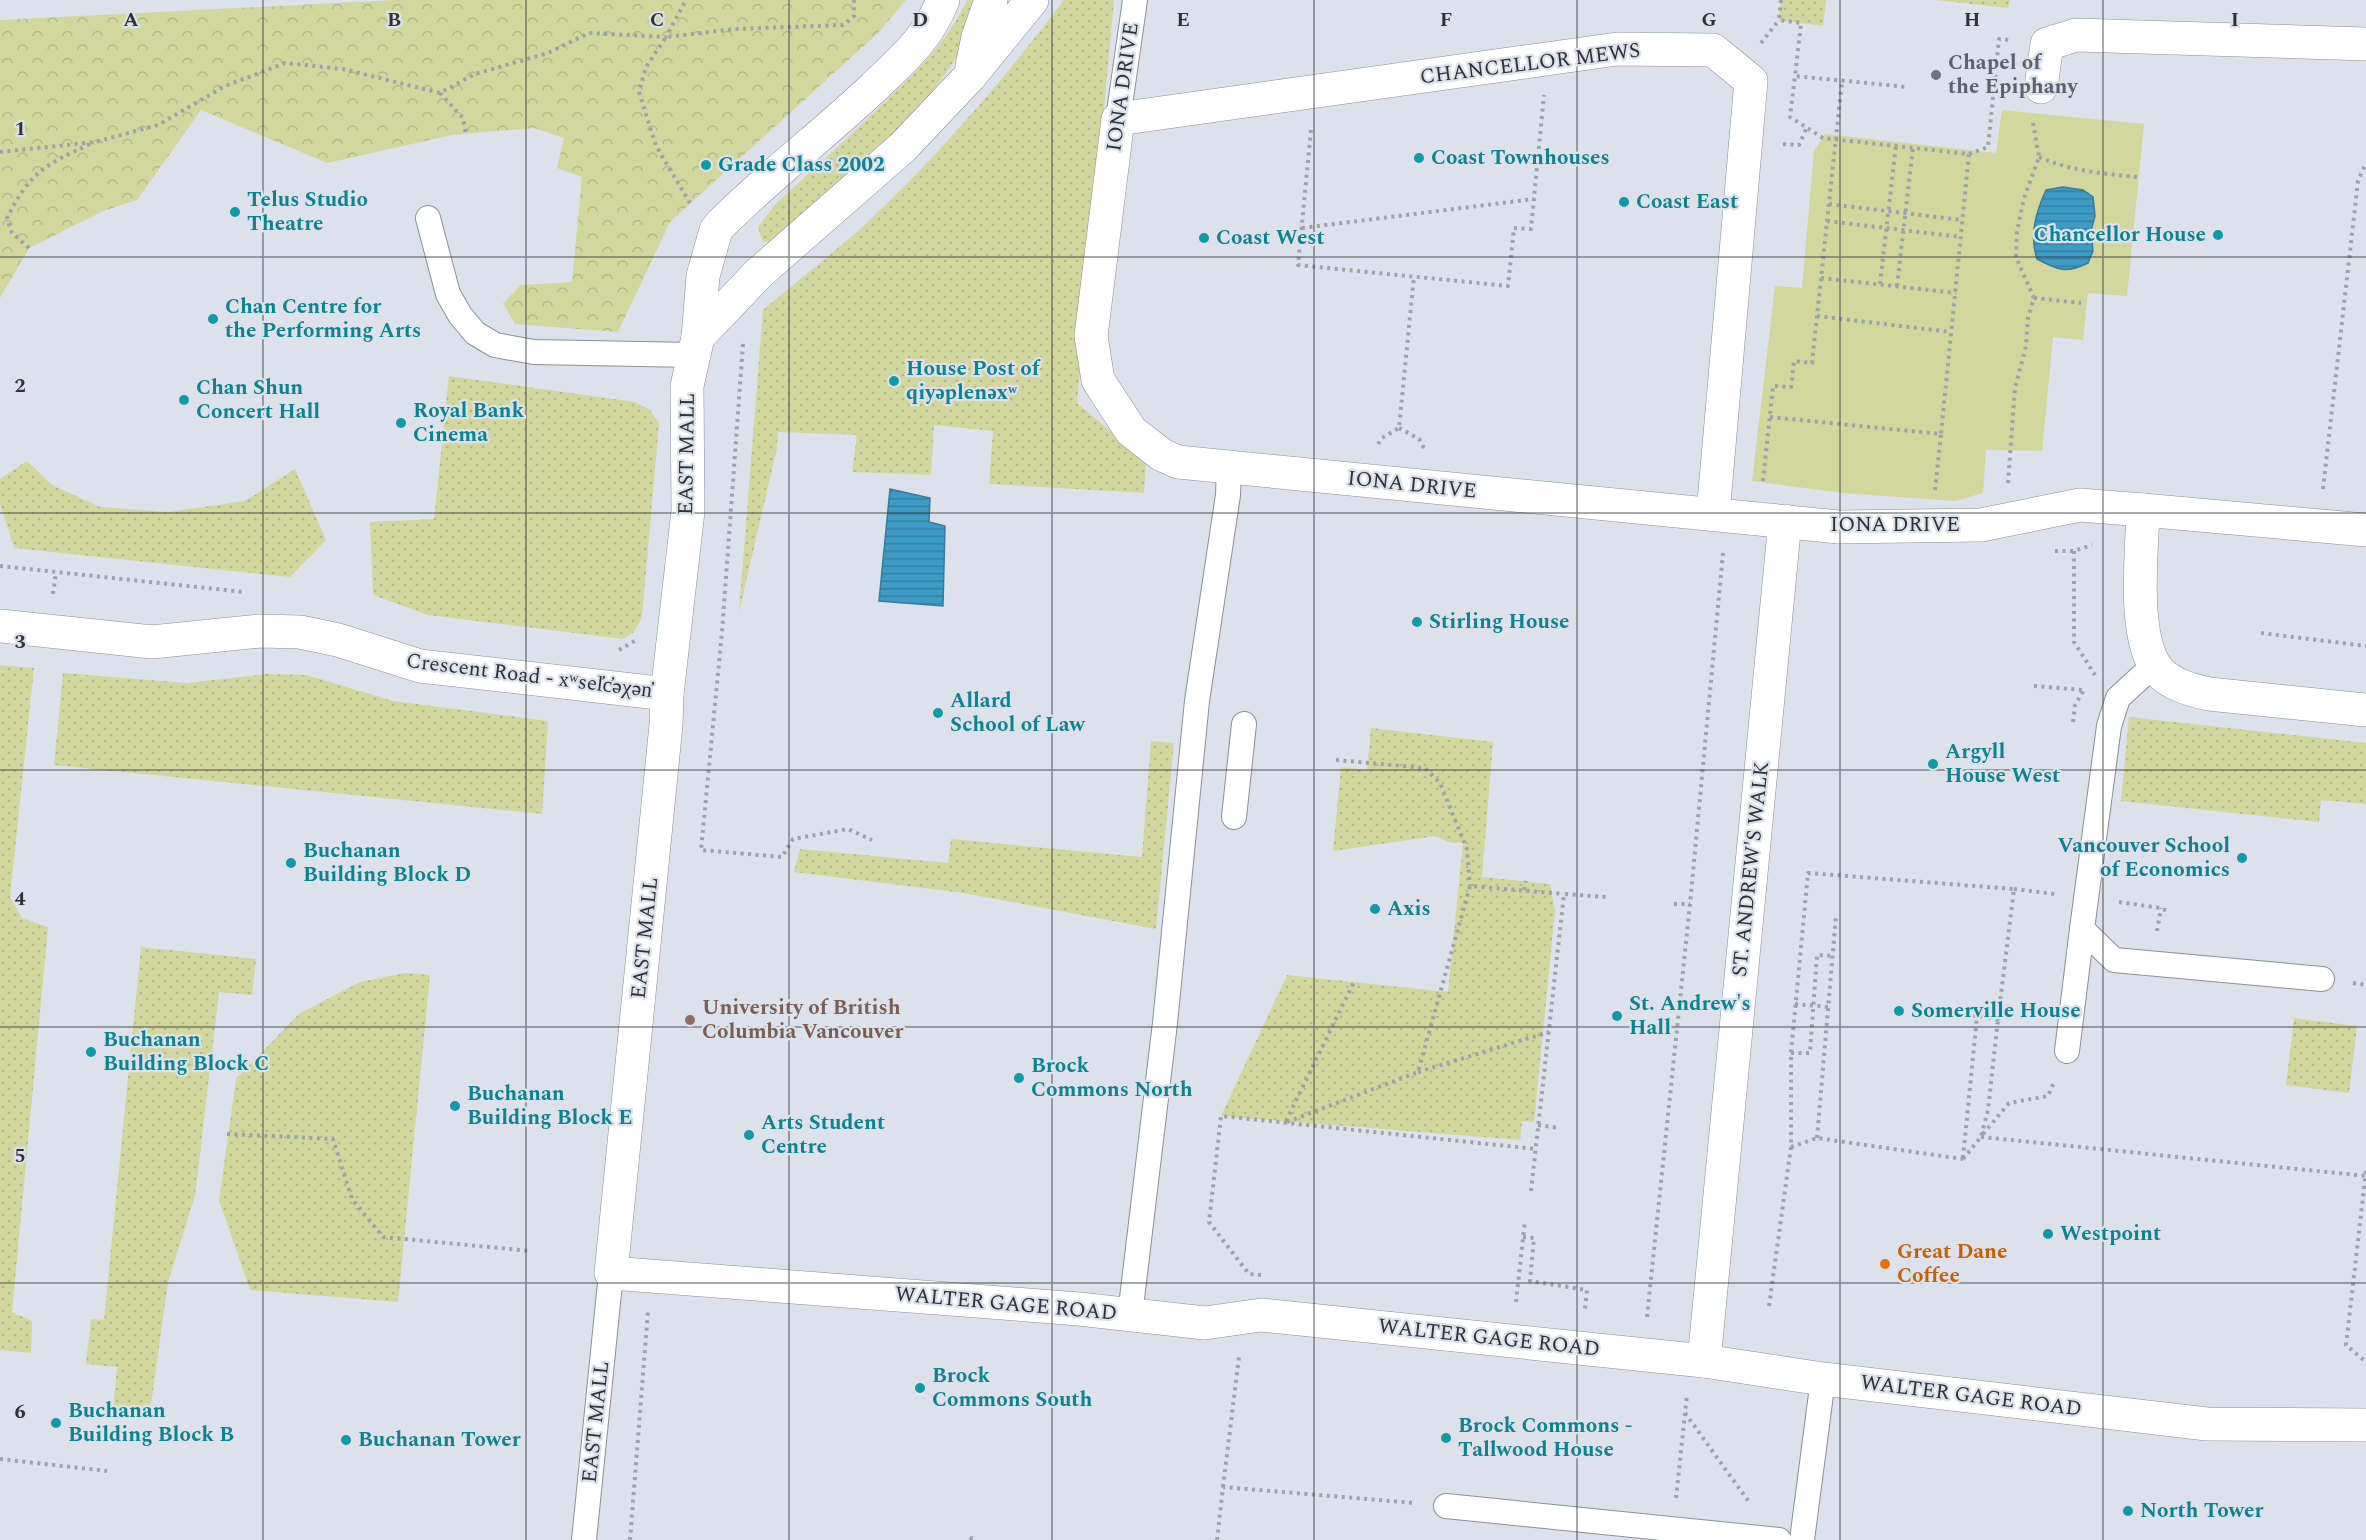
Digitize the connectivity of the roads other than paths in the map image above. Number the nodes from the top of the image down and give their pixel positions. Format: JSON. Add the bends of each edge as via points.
{"nodes":[{"id":1,"x":943,"y":0,"type":"edge"},
{"id":2,"x":991,"y":0,"type":"edge"},
{"id":3,"x":1032,"y":0,"type":"edge"},
{"id":4,"x":1135,"y":0,"type":"edge"},
{"id":5,"x":2366,"y":44,"type":"edge"},
{"id":6,"x":970,"y":76,"type":"junction"},
{"id":7,"x":2041,"y":87,"type":"road end"},
{"id":8,"x":1118,"y":119,"type":"junction"},
{"id":9,"x":428,"y":218,"type":"dead end"},
{"id":10,"x":695,"y":346,"type":"junction"},
{"id":11,"x":1229,"y":468,"type":"junction"},
{"id":12,"x":2143,"y":510,"type":"junction"},
{"id":13,"x":1720,"y":515,"type":"junction"},
{"id":14,"x":1785,"y":521,"type":"junction"},
{"id":15,"x":2366,"y":527,"type":"edge"},
{"id":16,"x":0,"y":626,"type":"edge"},
{"id":17,"x":2154,"y":665,"type":"junction"},
{"id":18,"x":667,"y":694,"type":"junction"},
{"id":19,"x":2366,"y":710,"type":"edge"},
{"id":20,"x":1244,"y":724,"type":"dead end"},
{"id":21,"x":1234,"y":817,"type":"dead end"},
{"id":22,"x":2082,"y":929,"type":"junction"},
{"id":23,"x":2322,"y":979,"type":"dead end"},
{"id":24,"x":2067,"y":1051,"type":"road end"},
{"id":25,"x":611,"y":1273,"type":"junction"},
{"id":26,"x":1130,"y":1315,"type":"junction"},
{"id":27,"x":1704,"y":1360,"type":"junction"},
{"id":28,"x":1823,"y":1379,"type":"junction"},
{"id":29,"x":2366,"y":1425,"type":"edge"},
{"id":30,"x":1446,"y":1506,"type":"road end"},
{"id":31,"x":584,"y":1540,"type":"edge"},
{"id":32,"x":1779,"y":1540,"type":"edge"},
{"id":33,"x":1802,"y":1540,"type":"edge"}],
"edges":[{"from":1,"to":10,"type":"street","name":"EAST MALL","via":[[921,41],[716,230],[703,276]]},
{"from":2,"to":6,"type":"street"},
{"from":3,"to":6,"type":"street"},
{"from":4,"to":8,"type":"lane","name":"IONA DRIVE"},
{"from":5,"to":7,"type":"street","via":[[2076,35],[2047,44]]},
{"from":6,"to":10,"type":"street","via":[[903,147],[759,273]]},
{"from":8,"to":11,"type":"street","name":"IONA DRIVE","via":[[1091,336],[1098,380],[1131,431],[1162,455],[1178,462]]},
{"from":8,"to":13,"type":"street","name":"CHANCELLOR MEWS","via":[[1617,49],[1713,50],[1751,81]]},
{"from":9,"to":10,"type":"lane","via":[[448,294],[459,315],[475,333],[495,345],[534,352]]},
{"from":10,"to":18,"type":"street","name":"EAST MALL","via":[[687,386],[688,511]]},
{"from":11,"to":13,"type":"street","name":"IONA DRIVE"},
{"from":11,"to":26,"type":"lane","via":[[1197,701],[1165,1023]]},
{"from":12,"to":14,"type":"street","name":"IONA DRIVE","via":[[2080,505],[1982,525],[1839,527]]},
{"from":12,"to":15,"type":"street","name":"IONA DRIVE"},
{"from":12,"to":17,"type":"street","via":[[2140,608]]},
{"from":13,"to":14,"type":"street","name":"IONA DRIVE"},
{"from":14,"to":27,"type":"street","name":"ST. ANDREW'S WALK"},
{"from":16,"to":18,"type":"street","name":"Crescent Road - xʷsel̓c̓əχən̓","via":[[152,642],[260,631],[300,632],[420,666]]},
{"from":17,"to":19,"type":"street","via":[[2188,690]]},
{"from":17,"to":22,"type":"lane","via":[[2118,698],[2109,726]]},
{"from":18,"to":25,"type":"street","name":"EAST MALL"},
{"from":20,"to":21,"type":"lane"},
{"from":22,"to":23,"type":"lane","via":[[2114,960]]},
{"from":22,"to":24,"type":"lane"},
{"from":25,"to":26,"type":"street","name":"WALTER GAGE ROAD"},
{"from":25,"to":31,"type":"lane","name":"EAST MALL"},
{"from":26,"to":27,"type":"street","name":"WALTER GAGE ROAD","via":[[1205,1323],[1261,1315]]},
{"from":27,"to":28,"type":"street","name":"WALTER GAGE ROAD"},
{"from":28,"to":29,"type":"street","name":"WALTER GAGE ROAD","via":[[2207,1424]]},
{"from":28,"to":33,"type":"lane"},
{"from":30,"to":32,"type":"lane"}]}
